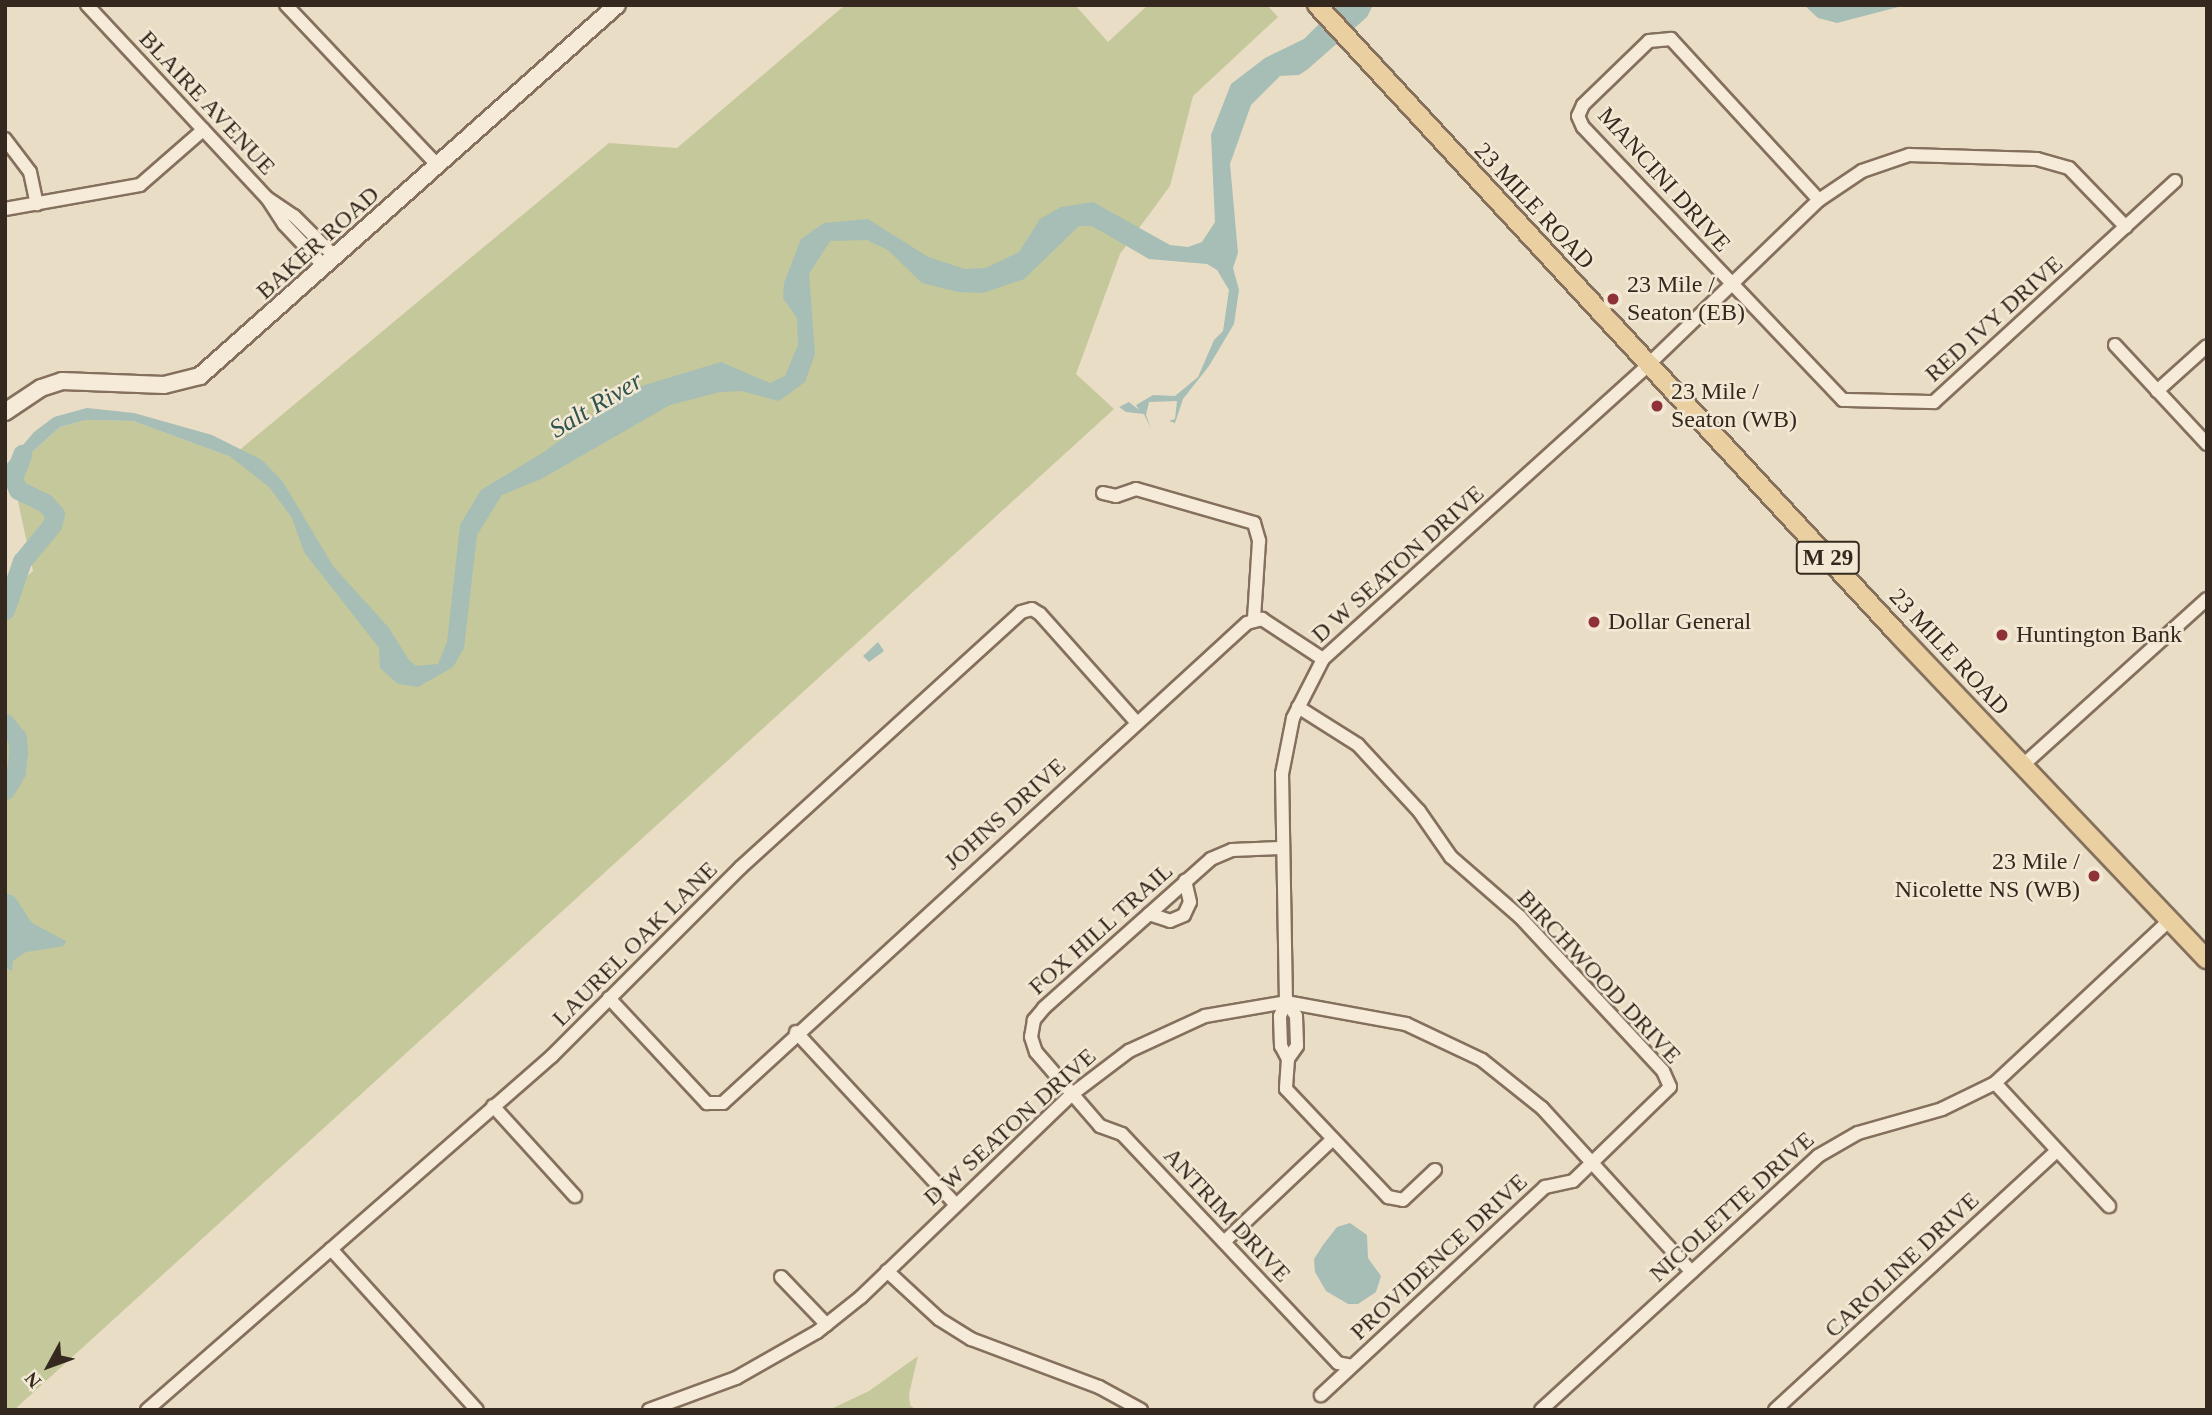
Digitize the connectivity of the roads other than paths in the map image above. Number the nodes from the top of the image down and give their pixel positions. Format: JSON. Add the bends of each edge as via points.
{"nodes":[{"id":1,"x":86,"y":5,"type":"edge"},
{"id":2,"x":286,"y":5,"type":"edge"},
{"id":3,"x":617,"y":5,"type":"edge"},
{"id":4,"x":1318,"y":6,"type":"edge"},
{"id":5,"x":203,"y":130,"type":"junction"},
{"id":6,"x":5,"y":139,"type":"edge"},
{"id":7,"x":438,"y":166,"type":"junction"},
{"id":8,"x":2175,"y":181,"type":"dead end"},
{"id":9,"x":1819,"y":200,"type":"junction"},
{"id":10,"x":37,"y":204,"type":"junction"},
{"id":11,"x":5,"y":209,"type":"edge"},
{"id":12,"x":2126,"y":227,"type":"junction"},
{"id":13,"x":329,"y":261,"type":"junction"},
{"id":14,"x":1731,"y":284,"type":"junction"},
{"id":15,"x":2115,"y":345,"type":"dead end"},
{"id":16,"x":2207,"y":346,"type":"edge"},
{"id":17,"x":1649,"y":364,"type":"junction"},
{"id":18,"x":2157,"y":391,"type":"junction"},
{"id":19,"x":1834,"y":396,"type":"joint"},
{"id":20,"x":5,"y":412,"type":"edge"},
{"id":21,"x":2207,"y":444,"type":"edge"},
{"id":22,"x":1103,"y":493,"type":"dead end"},
{"id":23,"x":2207,"y":599,"type":"edge"},
{"id":24,"x":1254,"y":619,"type":"junction"},
{"id":25,"x":1323,"y":659,"type":"junction"},
{"id":26,"x":1298,"y":707,"type":"junction"},
{"id":27,"x":1137,"y":723,"type":"junction"},
{"id":28,"x":2022,"y":766,"type":"junction"},
{"id":29,"x":1280,"y":848,"type":"junction"},
{"id":30,"x":1185,"y":881,"type":"junction"},
{"id":31,"x":1149,"y":914,"type":"junction"},
{"id":32,"x":2170,"y":920,"type":"junction"},
{"id":33,"x":2207,"y":959,"type":"edge"},
{"id":34,"x":609,"y":998,"type":"junction"},
{"id":35,"x":1286,"y":1002,"type":"junction"},
{"id":36,"x":796,"y":1032,"type":"junction"},
{"id":37,"x":1994,"y":1083,"type":"junction"},
{"id":38,"x":1071,"y":1095,"type":"junction"},
{"id":39,"x":493,"y":1106,"type":"junction"},
{"id":40,"x":1333,"y":1139,"type":"junction"},
{"id":41,"x":2057,"y":1151,"type":"junction"},
{"id":42,"x":1592,"y":1163,"type":"junction"},
{"id":43,"x":1435,"y":1170,"type":"dead end"},
{"id":44,"x":575,"y":1196,"type":"dead end"},
{"id":45,"x":955,"y":1204,"type":"junction"},
{"id":46,"x":2109,"y":1206,"type":"dead end"},
{"id":47,"x":1224,"y":1242,"type":"junction"},
{"id":48,"x":331,"y":1248,"type":"junction"},
{"id":49,"x":887,"y":1270,"type":"junction"},
{"id":50,"x":1692,"y":1272,"type":"junction"},
{"id":51,"x":781,"y":1278,"type":"dead end"},
{"id":52,"x":827,"y":1325,"type":"junction"},
{"id":53,"x":1352,"y":1366,"type":"junction"},
{"id":54,"x":1321,"y":1395,"type":"dead end"},
{"id":55,"x":149,"y":1409,"type":"edge"},
{"id":56,"x":477,"y":1410,"type":"edge"},
{"id":57,"x":649,"y":1410,"type":"edge"},
{"id":58,"x":1141,"y":1410,"type":"edge"},
{"id":59,"x":1541,"y":1410,"type":"edge"},
{"id":60,"x":1775,"y":1410,"type":"edge"}],
"edges":[{"from":1,"to":5,"type":"street","name":"BLAIRE AVENUE"},
{"from":2,"to":7,"type":"street"},
{"from":3,"to":7,"type":"street","name":"BAKER ROAD"},
{"from":4,"to":17,"type":"main road","name":"23 MILE ROAD","number":"M 29"},
{"from":5,"to":10,"type":"street","via":[[140,185]]},
{"from":5,"to":13,"type":"street","name":"BLAIRE AVENUE","via":[[267,198],[294,216]]},
{"from":6,"to":10,"type":"street","via":[[30,172]]},
{"from":7,"to":13,"type":"street","name":"BAKER ROAD"},
{"from":8,"to":12,"type":"street","name":"RED IVY DRIVE"},
{"from":9,"to":12,"type":"street","name":"D W SEATON DRIVE","via":[[1861,171],[1909,155],[2037,159],[2069,168]]},
{"from":9,"to":14,"type":"street","name":"D W SEATON DRIVE"},
{"from":9,"to":14,"type":"street","name":"MANCINI DRIVE","via":[[1671,39],[1648,41],[1578,116]]},
{"from":10,"to":11,"type":"street"},
{"from":12,"to":19,"type":"street","name":"RED IVY DRIVE","via":[[1934,402],[1905,405]]},
{"from":13,"to":20,"type":"street","name":"BAKER ROAD","via":[[200,376],[164,385],[62,381],[41,388]]},
{"from":14,"to":17,"type":"street","name":"D W SEATON DRIVE"},
{"from":14,"to":19,"type":"street","name":"MANCINI DRIVE"},
{"from":15,"to":18,"type":"street"},
{"from":16,"to":18,"type":"street"},
{"from":17,"to":25,"type":"street","name":"D W SEATON DRIVE"},
{"from":17,"to":28,"type":"main road","name":"23 MILE ROAD","number":"M 29"},
{"from":18,"to":21,"type":"street"},
{"from":22,"to":24,"type":"street","via":[[1116,496],[1136,489],[1254,523],[1259,541]]},
{"from":23,"to":28,"type":"street"},
{"from":24,"to":25,"type":"street","via":[[1262,619]]},
{"from":24,"to":27,"type":"street","name":"JOHNS DRIVE"},
{"from":25,"to":26,"type":"street","name":"D W SEATON DRIVE"},
{"from":26,"to":29,"type":"street","name":"D W SEATON DRIVE","via":[[1282,774]]},
{"from":26,"to":42,"type":"street","name":"BIRCHWOOD DRIVE","via":[[1358,745],[1419,811],[1451,857],[1521,917],[1663,1071],[1670,1087],[1667,1094]]},
{"from":27,"to":34,"type":"street","name":"LAUREL OAK LANE","via":[[1045,618],[1025,610],[740,868]]},
{"from":27,"to":36,"type":"street","name":"JOHNS DRIVE"},
{"from":28,"to":32,"type":"main road","name":"23 MILE ROAD","number":"M 29"},
{"from":29,"to":30,"type":"street","name":"FOX HILL TRAIL","via":[[1219,854]]},
{"from":29,"to":35,"type":"street","name":"D W SEATON DRIVE"},
{"from":30,"to":31,"type":"street","name":"FOX HILL TRAIL"},
{"from":30,"to":31,"type":"street","via":[[1190,902],[1184,915],[1170,921]]},
{"from":31,"to":38,"type":"street","name":"FOX HILL TRAIL","via":[[1034,1020],[1035,1052]]},
{"from":32,"to":33,"type":"main road","name":"23 MILE ROAD","number":"M 29"},
{"from":32,"to":37,"type":"street","name":"NICOLETTE DRIVE"},
{"from":34,"to":36,"type":"street","name":"JOHNS DRIVE","via":[[707,1103],[717,1105]]},
{"from":34,"to":39,"type":"street","name":"LAUREL OAK LANE","via":[[552,1056]]},
{"from":35,"to":38,"type":"street","name":"D W SEATON DRIVE","via":[[1205,1016],[1172,1029],[1129,1051]]},
{"from":35,"to":40,"type":"street","via":[[1280,1016],[1281,1046],[1288,1059],[1286,1089]]},
{"from":35,"to":42,"type":"street","via":[[1406,1024],[1464,1050],[1523,1091]]},
{"from":36,"to":45,"type":"street"},
{"from":37,"to":41,"type":"street"},
{"from":37,"to":50,"type":"street","name":"NICOLETTE DRIVE","via":[[1957,1103],[1865,1131],[1830,1147]]},
{"from":38,"to":45,"type":"street","name":"D W SEATON DRIVE"},
{"from":38,"to":47,"type":"street","name":"ANTRIM DRIVE","via":[[1100,1126],[1122,1134]]},
{"from":39,"to":44,"type":"street"},
{"from":39,"to":48,"type":"street","name":"LAUREL OAK LANE"},
{"from":40,"to":43,"type":"street","via":[[1398,1202]]},
{"from":40,"to":47,"type":"street"},
{"from":41,"to":46,"type":"street"},
{"from":41,"to":60,"type":"street","name":"CAROLINE DRIVE"},
{"from":42,"to":50,"type":"street"},
{"from":42,"to":53,"type":"street","name":"PROVIDENCE DRIVE","via":[[1573,1181],[1545,1187]]},
{"from":45,"to":49,"type":"street","name":"D W SEATON DRIVE"},
{"from":47,"to":53,"type":"street","name":"ANTRIM DRIVE","via":[[1338,1363]]},
{"from":48,"to":55,"type":"street","name":"LAUREL OAK LANE"},
{"from":48,"to":56,"type":"street"},
{"from":49,"to":52,"type":"street","name":"D W SEATON DRIVE"},
{"from":49,"to":58,"type":"street","via":[[939,1319],[971,1339],[1099,1387]]},
{"from":50,"to":59,"type":"street","name":"NICOLETTE DRIVE"},
{"from":51,"to":52,"type":"street"},
{"from":52,"to":57,"type":"street","name":"D W SEATON DRIVE","via":[[761,1366]]},
{"from":53,"to":54,"type":"street","name":"PROVIDENCE DRIVE"}]}
